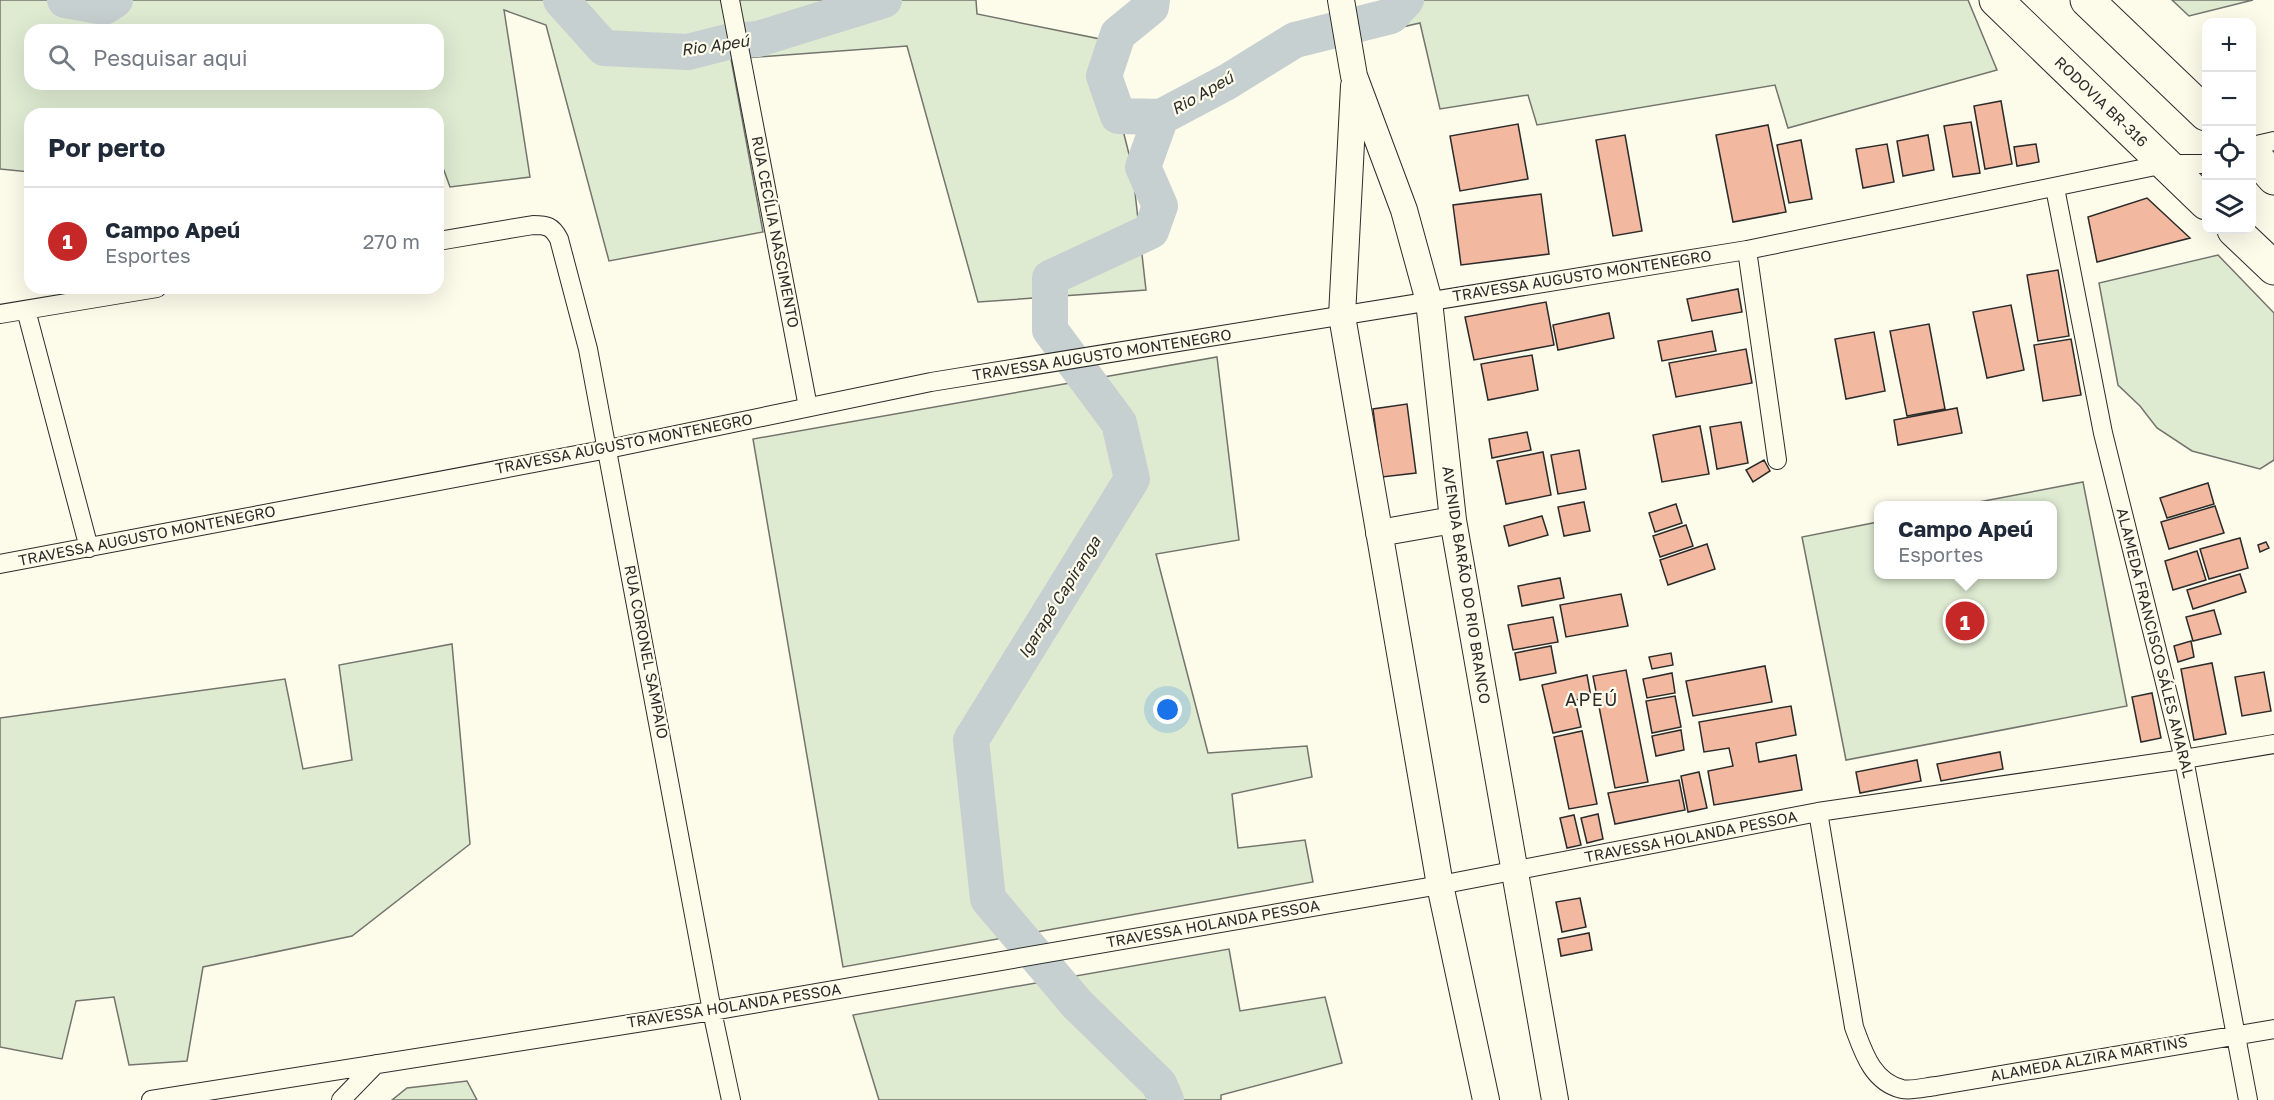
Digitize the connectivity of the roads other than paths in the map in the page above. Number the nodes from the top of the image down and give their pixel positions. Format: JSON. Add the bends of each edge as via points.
{"nodes":[{"id":1,"x":730,"y":0,"type":"edge"},
{"id":2,"x":1996,"y":0,"type":"edge"},
{"id":3,"x":2087,"y":0,"type":"edge"},
{"id":4,"x":1342,"y":5,"type":"edge"},
{"id":5,"x":1352,"y":65,"type":"junction"},
{"id":6,"x":2202,"y":110,"type":"edge"},
{"id":7,"x":2274,"y":141,"type":"edge"},
{"id":8,"x":2256,"y":145,"type":"edge"},
{"id":9,"x":2256,"y":158,"type":"edge"},
{"id":10,"x":2166,"y":164,"type":"junction"},
{"id":11,"x":2202,"y":164,"type":"edge"},
{"id":12,"x":2256,"y":174,"type":"edge"},
{"id":13,"x":2274,"y":179,"type":"edge"},
{"id":14,"x":2055,"y":188,"type":"junction"},
{"id":15,"x":2202,"y":199,"type":"edge"},
{"id":16,"x":2238,"y":234,"type":"edge"},
{"id":17,"x":444,"y":240,"type":"edge"},
{"id":18,"x":1747,"y":250,"type":"junction"},
{"id":19,"x":2274,"y":268,"type":"edge"},
{"id":20,"x":121,"y":294,"type":"edge"},
{"id":21,"x":1429,"y":301,"type":"junction"},
{"id":22,"x":26,"y":310,"type":"junction"},
{"id":23,"x":0,"y":314,"type":"edge"},
{"id":24,"x":1341,"y":316,"type":"junction"},
{"id":25,"x":808,"y":407,"type":"junction"},
{"id":26,"x":608,"y":449,"type":"junction"},
{"id":27,"x":1777,"y":460,"type":"dead end"},
{"id":28,"x":1453,"y":520,"type":"junction"},
{"id":29,"x":1379,"y":533,"type":"junction"},
{"id":30,"x":89,"y":548,"type":"junction"},
{"id":31,"x":0,"y":564,"type":"edge"},
{"id":32,"x":2274,"y":744,"type":"edge"},
{"id":33,"x":2184,"y":759,"type":"junction"},
{"id":34,"x":1818,"y":812,"type":"junction"},
{"id":35,"x":1515,"y":871,"type":"junction"},
{"id":36,"x":1440,"y":885,"type":"junction"},
{"id":37,"x":712,"y":1011,"type":"junction"},
{"id":38,"x":2274,"y":1029,"type":"edge"},
{"id":39,"x":2236,"y":1034,"type":"junction"},
{"id":40,"x":376,"y":1064,"type":"junction"},
{"id":41,"x":151,"y":1100,"type":"edge"},
{"id":42,"x":341,"y":1100,"type":"edge"},
{"id":43,"x":731,"y":1100,"type":"edge"},
{"id":44,"x":1486,"y":1100,"type":"edge"},
{"id":45,"x":1555,"y":1100,"type":"edge"},
{"id":46,"x":2248,"y":1100,"type":"edge"}],
"edges":[{"from":1,"to":25,"type":"street","name":"RUA CECÍLIA NASCIMENTO"},
{"from":2,"to":10,"type":"highway","name":"RODOVIA BR-316"},
{"from":3,"to":6,"type":"highway"},
{"from":4,"to":5,"type":"main road","name":"AVENIDA BARÃO DO RIO BRANCO"},
{"from":5,"to":21,"type":"main road","name":"AVENIDA BARÃO DO RIO BRANCO","via":[[1404,210]]},
{"from":5,"to":24,"type":"main road","name":"AVENIDA BARÃO DO RIO BRANCO"},
{"from":7,"to":8,"type":"street"},
{"from":9,"to":13,"type":"highway"},
{"from":10,"to":11,"type":"street","name":"TRAVESSA AUGUSTO MONTENEGRO"},
{"from":10,"to":14,"type":"street","name":"TRAVESSA AUGUSTO MONTENEGRO"},
{"from":10,"to":15,"type":"highway","name":"RODOVIA BR-316"},
{"from":12,"to":13,"type":"street"},
{"from":14,"to":18,"type":"street","name":"TRAVESSA AUGUSTO MONTENEGRO"},
{"from":14,"to":33,"type":"street","name":"ALAMEDA FRANCISCO SÁLES AMARAL","via":[[2103,433]]},
{"from":16,"to":19,"type":"highway"},
{"from":17,"to":26,"type":"street","name":"RUA CORONEL SAMPAIO","via":[[533,225],[554,229],[588,349]]},
{"from":18,"to":21,"type":"street","name":"TRAVESSA AUGUSTO MONTENEGRO"},
{"from":18,"to":27,"type":"street"},
{"from":20,"to":22,"type":"street"},
{"from":21,"to":24,"type":"street","name":"TRAVESSA AUGUSTO MONTENEGRO"},
{"from":21,"to":28,"type":"main road","name":"AVENIDA BARÃO DO RIO BRANCO"},
{"from":22,"to":23,"type":"street"},
{"from":22,"to":30,"type":"street"},
{"from":24,"to":25,"type":"street","name":"TRAVESSA AUGUSTO MONTENEGRO","via":[[924,384]]},
{"from":24,"to":29,"type":"main road","name":"AVENIDA BARÃO DO RIO BRANCO"},
{"from":25,"to":26,"type":"street","name":"TRAVESSA AUGUSTO MONTENEGRO"},
{"from":26,"to":30,"type":"street","name":"TRAVESSA AUGUSTO MONTENEGRO"},
{"from":26,"to":37,"type":"street","name":"RUA CORONEL SAMPAIO"},
{"from":28,"to":29,"type":"main road"},
{"from":28,"to":35,"type":"main road","name":"AVENIDA BARÃO DO RIO BRANCO"},
{"from":29,"to":36,"type":"main road","name":"AVENIDA BARÃO DO RIO BRANCO"},
{"from":30,"to":31,"type":"street","name":"TRAVESSA AUGUSTO MONTENEGRO"},
{"from":32,"to":33,"type":"street","name":"TRAVESSA HOLANDA PESSOA"},
{"from":33,"to":34,"type":"street","name":"TRAVESSA HOLANDA PESSOA"},
{"from":33,"to":39,"type":"street","name":"ALAMEDA FRANCISCO SÁLES AMARAL"},
{"from":34,"to":35,"type":"street","name":"TRAVESSA HOLANDA PESSOA"},
{"from":34,"to":39,"type":"street","name":"ALAMEDA ALZIRA MARTINS","via":[[1854,1027],[1866,1059],[1880,1077],[1903,1089],[1936,1086]]},
{"from":35,"to":36,"type":"street","name":"TRAVESSA HOLANDA PESSOA"},
{"from":35,"to":45,"type":"main road","name":"AVENIDA BARÃO DO RIO BRANCO"},
{"from":36,"to":37,"type":"street","name":"TRAVESSA HOLANDA PESSOA"},
{"from":36,"to":44,"type":"main road","name":"AVENIDA BARÃO DO RIO BRANCO"},
{"from":37,"to":40,"type":"street","name":"TRAVESSA HOLANDA PESSOA"},
{"from":37,"to":43,"type":"street","name":"RUA CORONEL SAMPAIO"},
{"from":38,"to":39,"type":"street","name":"ALAMEDA ALZIRA MARTINS"},
{"from":39,"to":46,"type":"street","name":"ALAMEDA FRANCISCO SÁLES AMARAL"},
{"from":40,"to":41,"type":"street","name":"TRAVESSA HOLANDA PESSOA"},
{"from":40,"to":42,"type":"street"}]}
